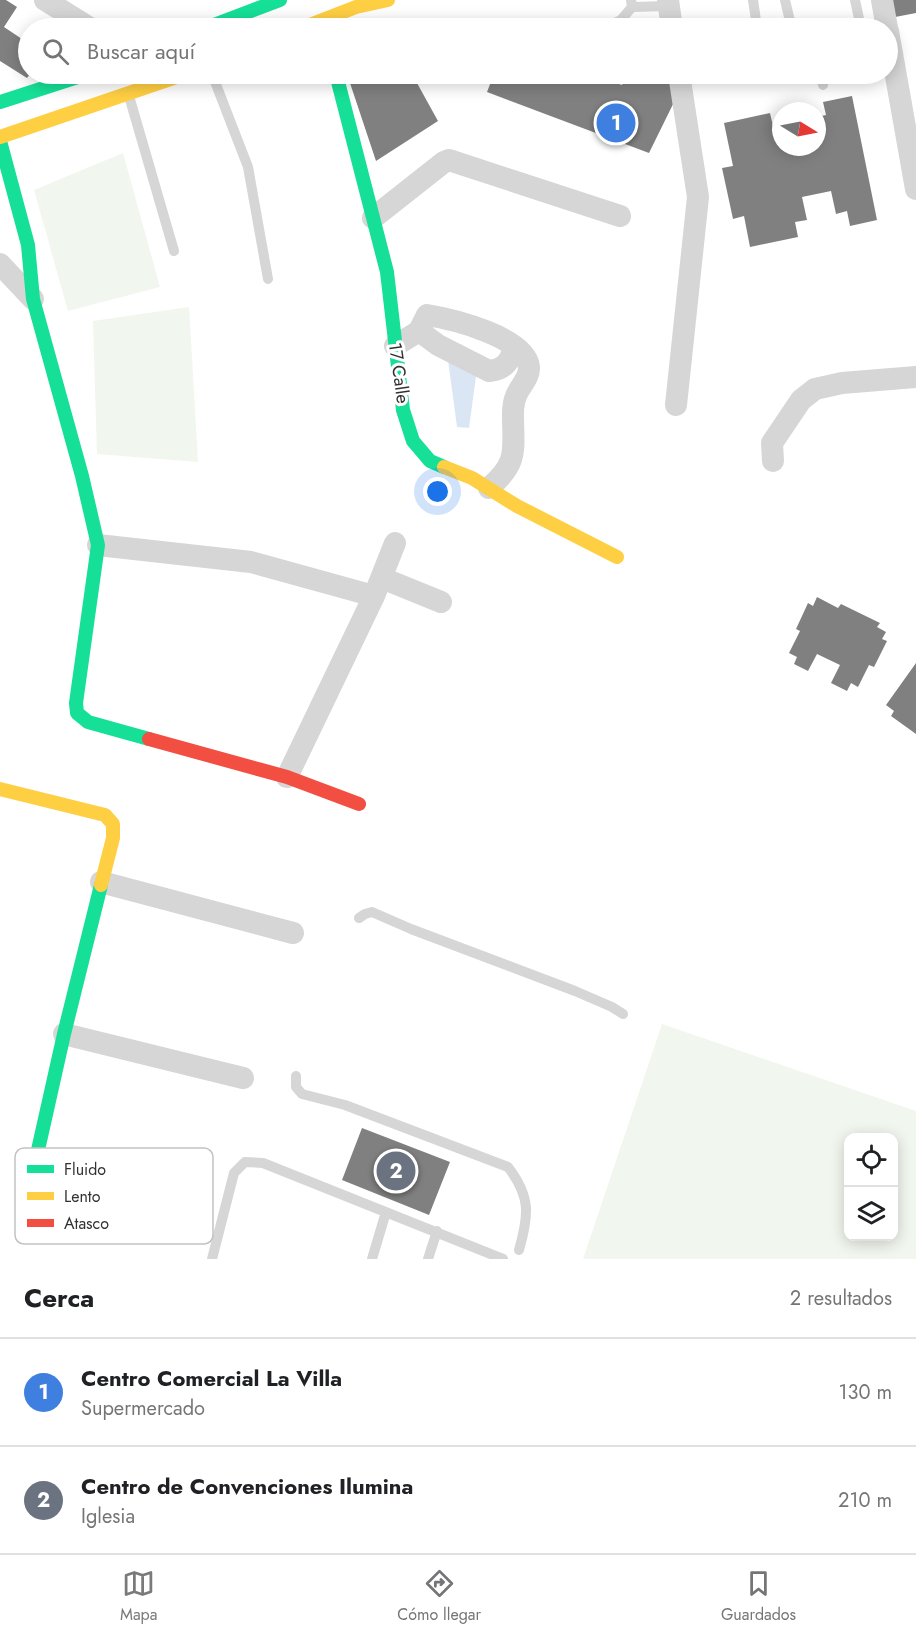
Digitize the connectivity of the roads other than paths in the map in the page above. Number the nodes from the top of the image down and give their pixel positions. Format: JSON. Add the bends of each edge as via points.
{"nodes":[{"id":1,"x":45,"y":0,"type":"edge"},
{"id":2,"x":280,"y":0,"type":"edge"},
{"id":3,"x":388,"y":0,"type":"edge"},
{"id":4,"x":753,"y":0,"type":"edge"},
{"id":5,"x":785,"y":0,"type":"edge"},
{"id":6,"x":855,"y":0,"type":"edge"},
{"id":7,"x":882,"y":0,"type":"edge"},
{"id":8,"x":668,"y":3,"type":"edge"},
{"id":9,"x":632,"y":4,"type":"edge"},
{"id":10,"x":74,"y":18,"type":"edge"},
{"id":11,"x":232,"y":18,"type":"edge"},
{"id":12,"x":319,"y":18,"type":"edge"},
{"id":13,"x":622,"y":18,"type":"edge"},
{"id":14,"x":670,"y":18,"type":"edge"},
{"id":15,"x":756,"y":18,"type":"edge"},
{"id":16,"x":789,"y":18,"type":"edge"},
{"id":17,"x":859,"y":18,"type":"edge"},
{"id":18,"x":885,"y":18,"type":"edge"},
{"id":19,"x":56,"y":84,"type":"edge"},
{"id":20,"x":155,"y":84,"type":"edge"},
{"id":21,"x":216,"y":84,"type":"edge"},
{"id":22,"x":339,"y":84,"type":"edge"},
{"id":23,"x":681,"y":84,"type":"edge"},
{"id":24,"x":897,"y":84,"type":"edge"},
{"id":25,"x":128,"y":93,"type":"junction"},
{"id":26,"x":0,"y":102,"type":"edge"},
{"id":27,"x":0,"y":139,"type":"edge"},
{"id":28,"x":916,"y":189,"type":"edge"},
{"id":29,"x":620,"y":216,"type":"dead end"},
{"id":30,"x":374,"y":218,"type":"junction"},
{"id":31,"x":174,"y":251,"type":"dead end"},
{"id":32,"x":0,"y":264,"type":"edge"},
{"id":33,"x":268,"y":279,"type":"dead end"},
{"id":34,"x":33,"y":299,"type":"junction"},
{"id":35,"x":419,"y":331,"type":"junction"},
{"id":36,"x":395,"y":346,"type":"junction"},
{"id":37,"x":514,"y":347,"type":"junction"},
{"id":38,"x":916,"y":377,"type":"edge"},
{"id":39,"x":676,"y":405,"type":"dead end"},
{"id":40,"x":773,"y":461,"type":"dead end"},
{"id":41,"x":489,"y":488,"type":"junction"},
{"id":42,"x":395,"y":543,"type":"dead end"},
{"id":43,"x":98,"y":545,"type":"junction"},
{"id":44,"x":617,"y":557,"type":"dead end"},
{"id":45,"x":378,"y":587,"type":"junction"},
{"id":46,"x":441,"y":602,"type":"dead end"},
{"id":47,"x":287,"y":777,"type":"junction"},
{"id":48,"x":0,"y":789,"type":"edge"},
{"id":49,"x":358,"y":804,"type":"dead end"},
{"id":50,"x":101,"y":882,"type":"junction"},
{"id":51,"x":359,"y":918,"type":"dead end"},
{"id":52,"x":293,"y":933,"type":"dead end"},
{"id":53,"x":623,"y":1014,"type":"dead end"},
{"id":54,"x":64,"y":1034,"type":"junction"},
{"id":55,"x":296,"y":1076,"type":"dead end"},
{"id":56,"x":243,"y":1078,"type":"dead end"},
{"id":57,"x":38,"y":1148,"type":"edge"},
{"id":58,"x":386,"y":1212,"type":"junction"},
{"id":59,"x":436,"y":1231,"type":"junction"},
{"id":60,"x":519,"y":1250,"type":"dead end"},
{"id":61,"x":212,"y":1259,"type":"edge"},
{"id":62,"x":372,"y":1259,"type":"edge"},
{"id":63,"x":428,"y":1259,"type":"edge"},
{"id":64,"x":503,"y":1259,"type":"edge"}],
"edges":[{"from":1,"to":10,"type":"street"},
{"from":2,"to":11,"type":"street"},
{"from":3,"to":12,"type":"street"},
{"from":4,"to":15,"type":"lane"},
{"from":5,"to":16,"type":"lane"},
{"from":6,"to":17,"type":"lane"},
{"from":7,"to":18,"type":"street"},
{"from":8,"to":9,"type":"lane"},
{"from":8,"to":14,"type":"street"},
{"from":9,"to":13,"type":"lane"},
{"from":19,"to":26,"type":"street"},
{"from":20,"to":25,"type":"street"},
{"from":21,"to":33,"type":"lane","via":[[248,167]]},
{"from":22,"to":30,"type":"street","name":"17 Calle"},
{"from":23,"to":39,"type":"street","via":[[698,197]]},
{"from":24,"to":28,"type":"street"},
{"from":25,"to":27,"type":"street"},
{"from":25,"to":31,"type":"lane"},
{"from":27,"to":34,"type":"street","via":[[28,245]]},
{"from":29,"to":30,"type":"street","via":[[449,160]]},
{"from":30,"to":36,"type":"street","name":"17 Calle","via":[[387,272]]},
{"from":32,"to":34,"type":"street"},
{"from":34,"to":43,"type":"street"},
{"from":35,"to":36,"type":"street"},
{"from":35,"to":37,"type":"street","via":[[427,315],[444,317],[494,334]]},
{"from":35,"to":37,"type":"street","via":[[489,370],[506,366]]},
{"from":36,"to":41,"type":"street","name":"17 Calle","via":[[404,410],[413,441],[430,460]]},
{"from":37,"to":41,"type":"street","via":[[529,368],[516,395],[510,465]]},
{"from":38,"to":40,"type":"street","via":[[815,389],[801,400],[772,443]]},
{"from":41,"to":44,"type":"street","name":"17 Calle"},
{"from":42,"to":45,"type":"street"},
{"from":43,"to":45,"type":"street","via":[[251,562]]},
{"from":43,"to":47,"type":"street","via":[[76,703],[79,716],[88,722]]},
{"from":45,"to":46,"type":"street"},
{"from":45,"to":47,"type":"street"},
{"from":47,"to":49,"type":"street"},
{"from":48,"to":50,"type":"street","via":[[105,815],[113,824],[114,838]]},
{"from":50,"to":52,"type":"street"},
{"from":50,"to":54,"type":"street"},
{"from":51,"to":53,"type":"lane","via":[[372,912],[612,1006]]},
{"from":54,"to":56,"type":"street"},
{"from":54,"to":57,"type":"street"},
{"from":55,"to":60,"type":"lane","via":[[296,1087],[302,1094],[345,1105],[508,1167],[525,1195],[527,1215]]},
{"from":58,"to":59,"type":"lane"},
{"from":58,"to":61,"type":"lane","via":[[263,1163],[245,1162],[234,1173]]},
{"from":58,"to":62,"type":"lane"},
{"from":59,"to":63,"type":"lane"},
{"from":59,"to":64,"type":"lane"}]}
